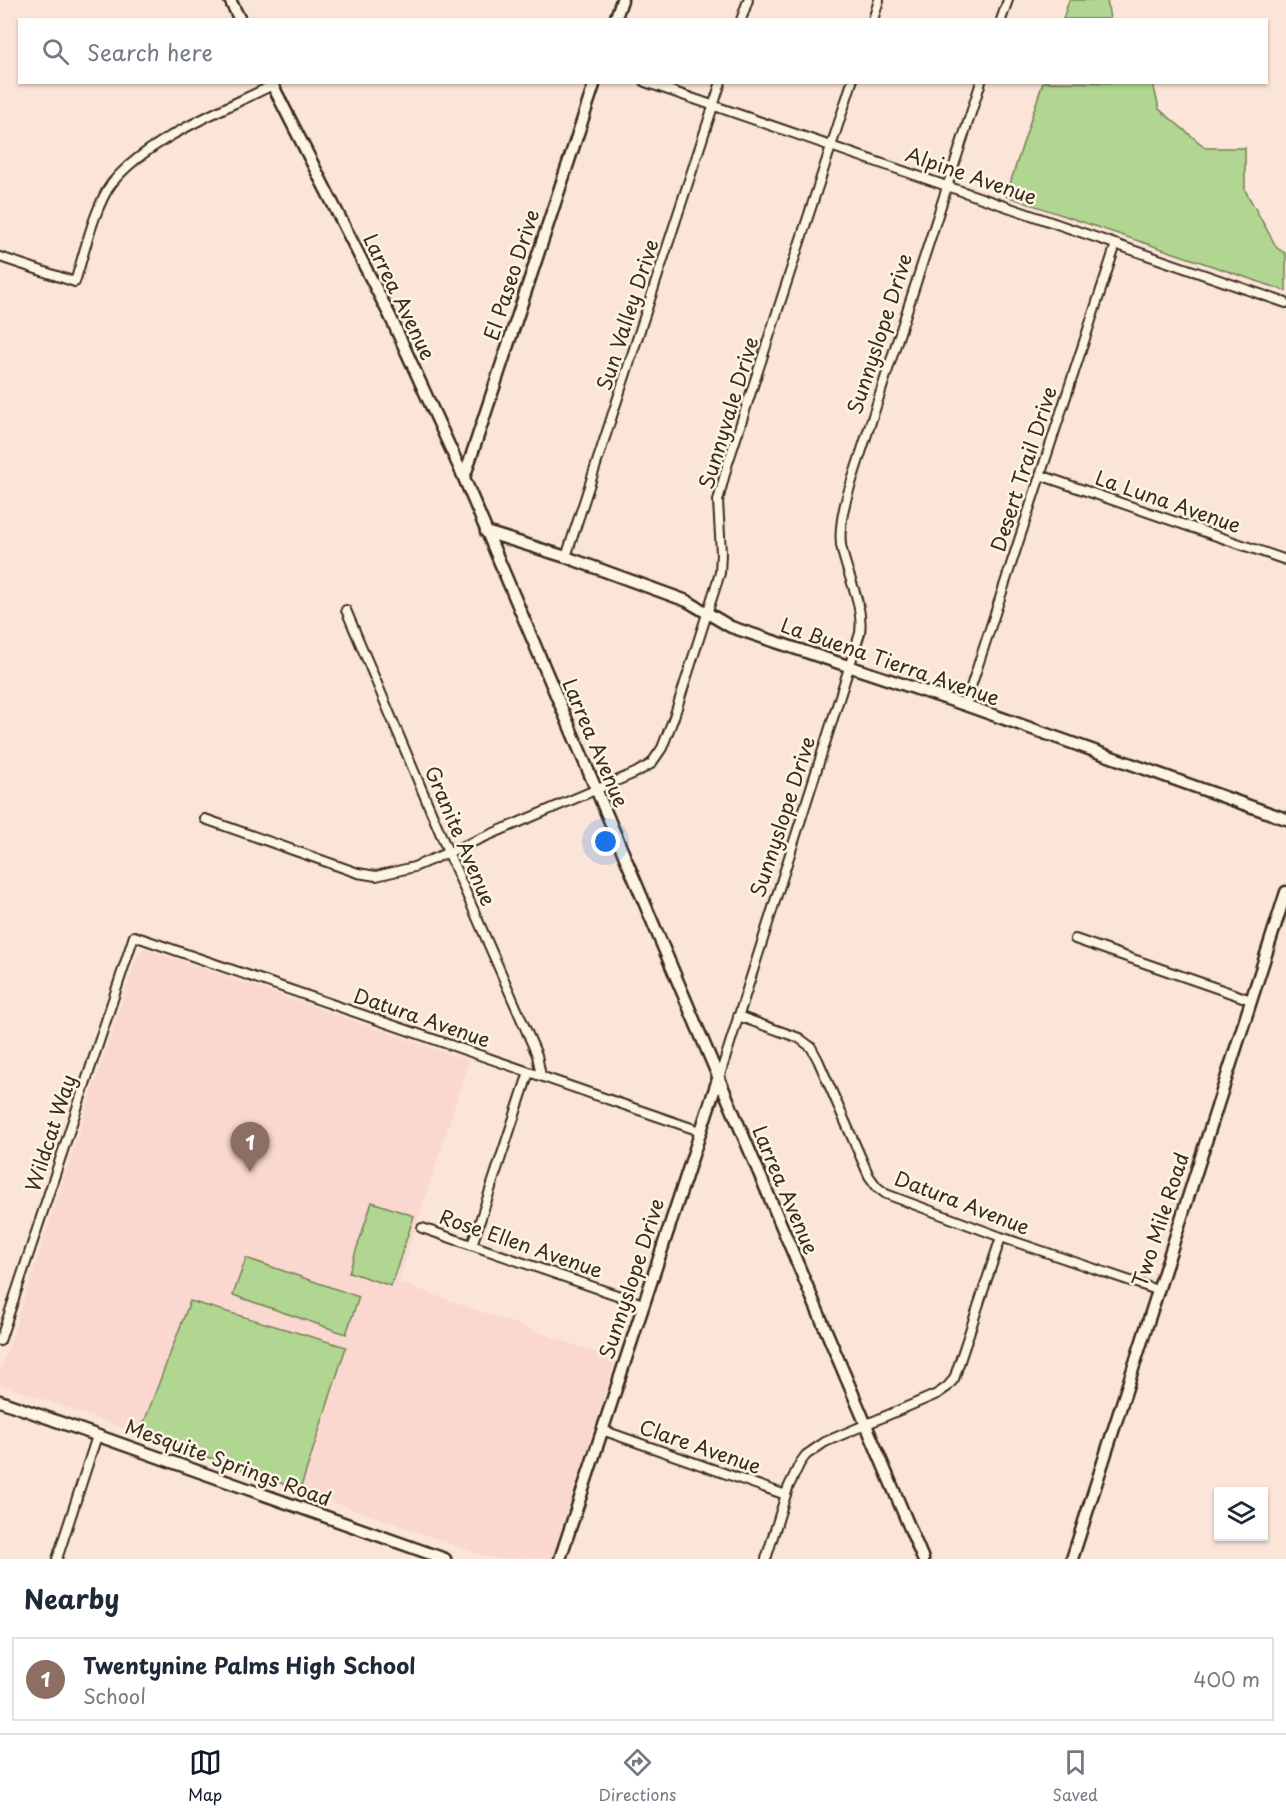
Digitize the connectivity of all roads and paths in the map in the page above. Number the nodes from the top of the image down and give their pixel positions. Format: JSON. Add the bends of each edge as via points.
{"nodes":[{"id":1,"x":230,"y":0,"type":"edge"},
{"id":2,"x":622,"y":0,"type":"edge"},
{"id":3,"x":748,"y":0,"type":"edge"},
{"id":4,"x":879,"y":0,"type":"edge"},
{"id":5,"x":1008,"y":0,"type":"edge"},
{"id":6,"x":239,"y":18,"type":"edge"},
{"id":7,"x":616,"y":18,"type":"edge"},
{"id":8,"x":742,"y":18,"type":"edge"},
{"id":9,"x":874,"y":18,"type":"edge"},
{"id":10,"x":1002,"y":18,"type":"edge"},
{"id":11,"x":272,"y":84,"type":"edge"},
{"id":12,"x":593,"y":84,"type":"edge"},
{"id":13,"x":651,"y":84,"type":"edge"},
{"id":14,"x":720,"y":84,"type":"edge"},
{"id":15,"x":851,"y":84,"type":"edge"},
{"id":16,"x":980,"y":84,"type":"edge"},
{"id":17,"x":713,"y":106,"type":"junction"},
{"id":18,"x":831,"y":146,"type":"junction"},
{"id":19,"x":948,"y":185,"type":"junction"},
{"id":20,"x":1116,"y":244,"type":"junction"},
{"id":21,"x":0,"y":257,"type":"edge"},
{"id":22,"x":1286,"y":303,"type":"edge"},
{"id":23,"x":1040,"y":475,"type":"junction"},
{"id":24,"x":464,"y":478,"type":"junction"},
{"id":25,"x":486,"y":532,"type":"junction"},
{"id":26,"x":566,"y":557,"type":"junction"},
{"id":27,"x":1286,"y":560,"type":"edge"},
{"id":28,"x":346,"y":610,"type":"dead end"},
{"id":29,"x":706,"y":614,"type":"junction"},
{"id":30,"x":850,"y":668,"type":"junction"},
{"id":31,"x":965,"y":705,"type":"junction"},
{"id":32,"x":596,"y":790,"type":"junction"},
{"id":33,"x":205,"y":819,"type":"dead end"},
{"id":34,"x":1286,"y":819,"type":"edge"},
{"id":35,"x":449,"y":854,"type":"junction"},
{"id":36,"x":1286,"y":892,"type":"edge"},
{"id":37,"x":134,"y":936,"type":"joint"},
{"id":38,"x":1075,"y":939,"type":"dead end"},
{"id":39,"x":1251,"y":1000,"type":"junction"},
{"id":40,"x":738,"y":1016,"type":"junction"},
{"id":41,"x":529,"y":1072,"type":"junction"},
{"id":42,"x":541,"y":1076,"type":"junction"},
{"id":43,"x":718,"y":1079,"type":"junction"},
{"id":44,"x":700,"y":1131,"type":"junction"},
{"id":45,"x":422,"y":1228,"type":"dead end"},
{"id":46,"x":1001,"y":1237,"type":"junction"},
{"id":47,"x":472,"y":1245,"type":"junction"},
{"id":48,"x":1157,"y":1290,"type":"junction"},
{"id":49,"x":643,"y":1304,"type":"junction"},
{"id":50,"x":0,"y":1341,"type":"edge"},
{"id":51,"x":0,"y":1401,"type":"edge"},
{"id":52,"x":867,"y":1425,"type":"junction"},
{"id":53,"x":602,"y":1430,"type":"junction"},
{"id":54,"x":97,"y":1436,"type":"junction"},
{"id":55,"x":786,"y":1495,"type":"junction"},
{"id":56,"x":57,"y":1559,"type":"edge"},
{"id":57,"x":445,"y":1559,"type":"edge"},
{"id":58,"x":560,"y":1559,"type":"edge"},
{"id":59,"x":766,"y":1559,"type":"edge"},
{"id":60,"x":923,"y":1559,"type":"edge"},
{"id":61,"x":1072,"y":1559,"type":"edge"}],
"edges":[{"from":1,"to":6,"type":"main road"},
{"from":2,"to":7,"type":"main road"},
{"from":3,"to":8,"type":"street"},
{"from":4,"to":9,"type":"street"},
{"from":5,"to":10,"type":"street"},
{"from":11,"to":21,"type":"street","via":[[161,141],[111,184],[98,210],[75,282]]},
{"from":11,"to":24,"type":"main road","name":"Larrea Avenue","via":[[390,316]]},
{"from":12,"to":24,"type":"main road","name":"El Paseo Drive"},
{"from":13,"to":17,"type":"street","name":"Alpine Avenue"},
{"from":14,"to":17,"type":"street","name":"Sun Valley Drive"},
{"from":15,"to":18,"type":"street","name":"Sunnyvale Drive"},
{"from":16,"to":19,"type":"street","name":"Sunnyslope Drive"},
{"from":17,"to":18,"type":"street","name":"Alpine Avenue"},
{"from":17,"to":26,"type":"street","name":"Sun Valley Drive"},
{"from":18,"to":19,"type":"street","name":"Alpine Avenue"},
{"from":18,"to":29,"type":"street","name":"Sunnyvale Drive","via":[[727,466],[718,501],[720,573]]},
{"from":19,"to":20,"type":"street","name":"Alpine Avenue"},
{"from":19,"to":30,"type":"street","name":"Sunnyslope Drive","via":[[841,519],[842,545],[858,598],[861,624]]},
{"from":20,"to":22,"type":"street","name":"Alpine Avenue"},
{"from":20,"to":23,"type":"street","name":"Desert Trail Drive"},
{"from":23,"to":27,"type":"street","name":"La Luna Avenue"},
{"from":23,"to":31,"type":"street","name":"Desert Trail Drive"},
{"from":24,"to":25,"type":"main road","name":"Larrea Avenue"},
{"from":25,"to":26,"type":"main road","name":"La Buena Tierra Avenue"},
{"from":25,"to":32,"type":"main road","name":"Larrea Avenue"},
{"from":26,"to":29,"type":"main road","name":"La Buena Tierra Avenue","via":[[687,601]]},
{"from":28,"to":35,"type":"street","name":"Granite Avenue"},
{"from":29,"to":30,"type":"main road","name":"La Buena Tierra Avenue","via":[[731,627]]},
{"from":29,"to":32,"type":"street","name":"Sunnyvale Drive","via":[[662,748],[651,764]]},
{"from":30,"to":31,"type":"main road","name":"La Buena Tierra Avenue"},
{"from":30,"to":40,"type":"street","name":"Sunnyslope Drive"},
{"from":31,"to":34,"type":"main road","name":"La Buena Tierra Avenue"},
{"from":32,"to":35,"type":"street","name":"Sunnyvale Drive"},
{"from":32,"to":43,"type":"main road","name":"Larrea Avenue"},
{"from":33,"to":35,"type":"street","name":"Sunnyvale Drive","via":[[376,876]]},
{"from":35,"to":42,"type":"street","name":"Granite Avenue","via":[[537,1055]]},
{"from":36,"to":39,"type":"main road","name":"Two Mile Road"},
{"from":37,"to":41,"type":"street","name":"Datura Avenue"},
{"from":37,"to":50,"type":"street","name":"Wildcat Way"},
{"from":38,"to":39,"type":"street"},
{"from":39,"to":48,"type":"main road","name":"Two Mile Road"},
{"from":40,"to":43,"type":"street","name":"Sunnyslope Drive"},
{"from":40,"to":46,"type":"street","name":"Datura Avenue","via":[[799,1038],[811,1047],[877,1187],[898,1200]]},
{"from":41,"to":42,"type":"street","name":"Datura Avenue"},
{"from":41,"to":47,"type":"street"},
{"from":42,"to":44,"type":"street","name":"Datura Avenue"},
{"from":43,"to":44,"type":"main road","name":"Sunnyslope Drive"},
{"from":43,"to":52,"type":"main road","name":"Larrea Avenue"},
{"from":44,"to":49,"type":"main road","name":"Sunnyslope Drive"},
{"from":45,"to":47,"type":"street","name":"Rose Ellen Avenue"},
{"from":46,"to":48,"type":"street","name":"Datura Avenue"},
{"from":46,"to":52,"type":"street","via":[[954,1379],[937,1394]]},
{"from":47,"to":49,"type":"street","name":"Rose Ellen Avenue"},
{"from":48,"to":61,"type":"main road","name":"Two Mile Road"},
{"from":49,"to":53,"type":"main road","name":"Sunnyslope Drive"},
{"from":51,"to":54,"type":"main road","name":"Mesquite Springs Road"},
{"from":52,"to":55,"type":"street","via":[[825,1442],[806,1455]]},
{"from":52,"to":60,"type":"main road","name":"Larrea Avenue"},
{"from":53,"to":55,"type":"street","name":"Clare Avenue"},
{"from":53,"to":58,"type":"main road","name":"Sunnyslope Drive"},
{"from":54,"to":56,"type":"street"},
{"from":54,"to":57,"type":"main road","name":"Mesquite Springs Road"},
{"from":55,"to":59,"type":"street"}]}
